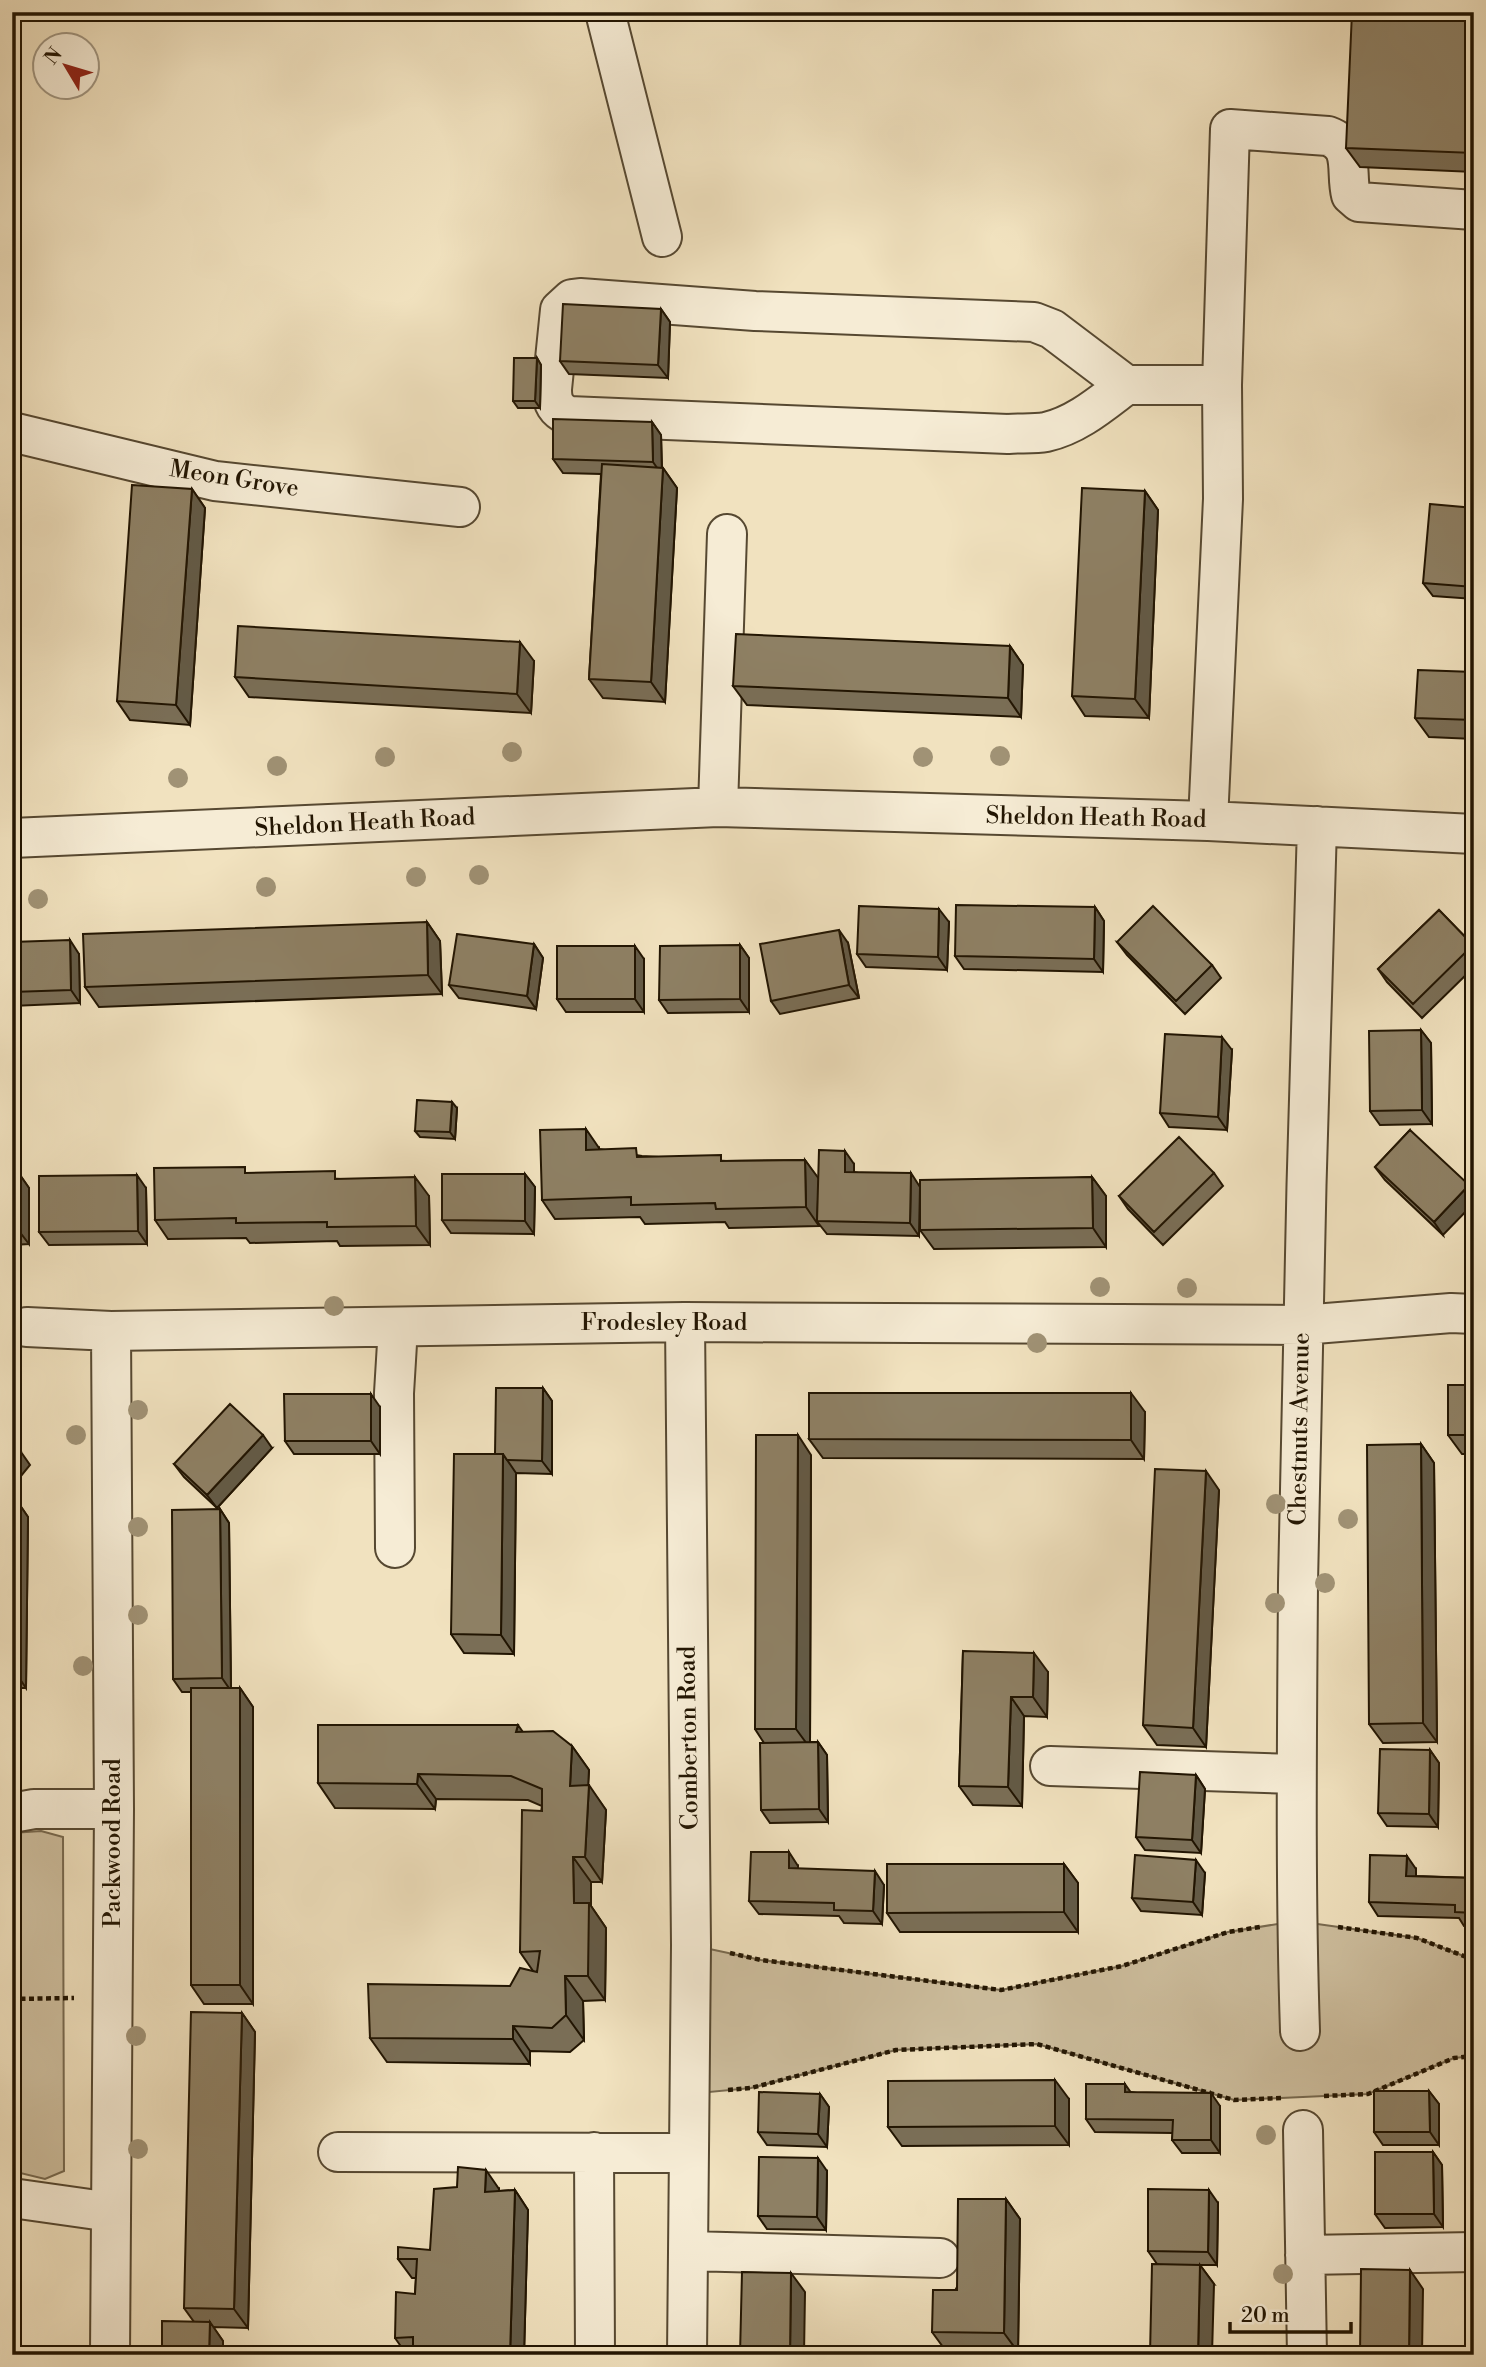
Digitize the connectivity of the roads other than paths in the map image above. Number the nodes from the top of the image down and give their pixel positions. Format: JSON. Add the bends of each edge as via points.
{"nodes":[{"id":1,"x":605,"y":12,"type":"edge"},
{"id":2,"x":1474,"y":210,"type":"edge"},
{"id":3,"x":662,"y":237,"type":"dead end"},
{"id":4,"x":1126,"y":385,"type":"junction"},
{"id":5,"x":1222,"y":385,"type":"junction"},
{"id":6,"x":12,"y":432,"type":"edge"},
{"id":7,"x":460,"y":507,"type":"dead end"},
{"id":8,"x":727,"y":534,"type":"dead end"},
{"id":9,"x":718,"y":807,"type":"junction"},
{"id":10,"x":1208,"y":821,"type":"junction"},
{"id":11,"x":1317,"y":826,"type":"junction"},
{"id":12,"x":1474,"y":834,"type":"edge"},
{"id":13,"x":12,"y":838,"type":"edge"},
{"id":14,"x":1474,"y":1314,"type":"edge"},
{"id":15,"x":685,"y":1322,"type":"junction"},
{"id":16,"x":1302,"y":1325,"type":"junction"},
{"id":17,"x":27,"y":1327,"type":"dead end"},
{"id":18,"x":398,"y":1327,"type":"junction"},
{"id":19,"x":111,"y":1331,"type":"junction"},
{"id":20,"x":395,"y":1548,"type":"dead end"},
{"id":21,"x":1050,"y":1766,"type":"dead end"},
{"id":22,"x":1296,"y":1774,"type":"junction"},
{"id":23,"x":114,"y":1809,"type":"junction"},
{"id":24,"x":12,"y":1813,"type":"edge"},
{"id":25,"x":1300,"y":2031,"type":"dead end"},
{"id":26,"x":1302,"y":2108,"type":"road end"},
{"id":27,"x":338,"y":2152,"type":"dead end"},
{"id":28,"x":594,"y":2152,"type":"junction"},
{"id":29,"x":688,"y":2153,"type":"junction"},
{"id":30,"x":12,"y":2198,"type":"edge"},
{"id":31,"x":111,"y":2213,"type":"junction"},
{"id":32,"x":688,"y":2251,"type":"junction"},
{"id":33,"x":1474,"y":2252,"type":"edge"},
{"id":34,"x":1305,"y":2255,"type":"junction"},
{"id":35,"x":940,"y":2258,"type":"dead end"},
{"id":36,"x":110,"y":2355,"type":"edge"},
{"id":37,"x":595,"y":2355,"type":"edge"},
{"id":38,"x":687,"y":2355,"type":"edge"},
{"id":39,"x":1307,"y":2355,"type":"edge"}],
"edges":[{"from":1,"to":3,"type":"street"},
{"from":2,"to":5,"type":"street","via":[[1359,202],[1352,195],[1348,161],[1339,140],[1230,129]]},
{"from":4,"to":4,"type":"street","via":[[1085,415],[1045,432],[569,416],[552,401],[560,310],[580,298],[755,312],[1034,322],[1052,329]]},
{"from":4,"to":5,"type":"street"},
{"from":5,"to":10,"type":"street","via":[[1223,499]]},
{"from":6,"to":7,"type":"street","name":"Meon Grove","via":[[215,481]]},
{"from":8,"to":9,"type":"street"},
{"from":9,"to":10,"type":"street","name":"Sheldon Heath Road"},
{"from":9,"to":13,"type":"street","name":"Sheldon Heath Road"},
{"from":10,"to":11,"type":"street","name":"Sheldon Heath Road"},
{"from":11,"to":12,"type":"street","name":"Sheldon Heath Road"},
{"from":11,"to":16,"type":"street","name":"Chestnuts Avenue"},
{"from":14,"to":16,"type":"street","name":"Frodesley Road"},
{"from":15,"to":16,"type":"street","name":"Frodesley Road"},
{"from":15,"to":18,"type":"street","name":"Frodesley Road"},
{"from":15,"to":29,"type":"street","name":"Comberton Road","via":[[691,1945]]},
{"from":16,"to":22,"type":"street","name":"Chestnuts Avenue"},
{"from":17,"to":19,"type":"street","name":"Frodesley Road"},
{"from":18,"to":19,"type":"street","name":"Frodesley Road"},
{"from":18,"to":20,"type":"street"},
{"from":19,"to":23,"type":"street","name":"Packwood Road"},
{"from":21,"to":22,"type":"street"},
{"from":22,"to":25,"type":"street","name":"Chestnuts Avenue"},
{"from":23,"to":24,"type":"street"},
{"from":23,"to":31,"type":"street","name":"Packwood Road"},
{"from":26,"to":34,"type":"street"},
{"from":27,"to":28,"type":"street"},
{"from":28,"to":29,"type":"street"},
{"from":28,"to":37,"type":"street"},
{"from":29,"to":32,"type":"street","name":"Comberton Road"},
{"from":30,"to":31,"type":"street"},
{"from":31,"to":36,"type":"street","name":"Packwood Road"},
{"from":32,"to":35,"type":"street"},
{"from":32,"to":38,"type":"street","name":"Comberton Road"},
{"from":33,"to":34,"type":"street"},
{"from":34,"to":39,"type":"street"}]}
